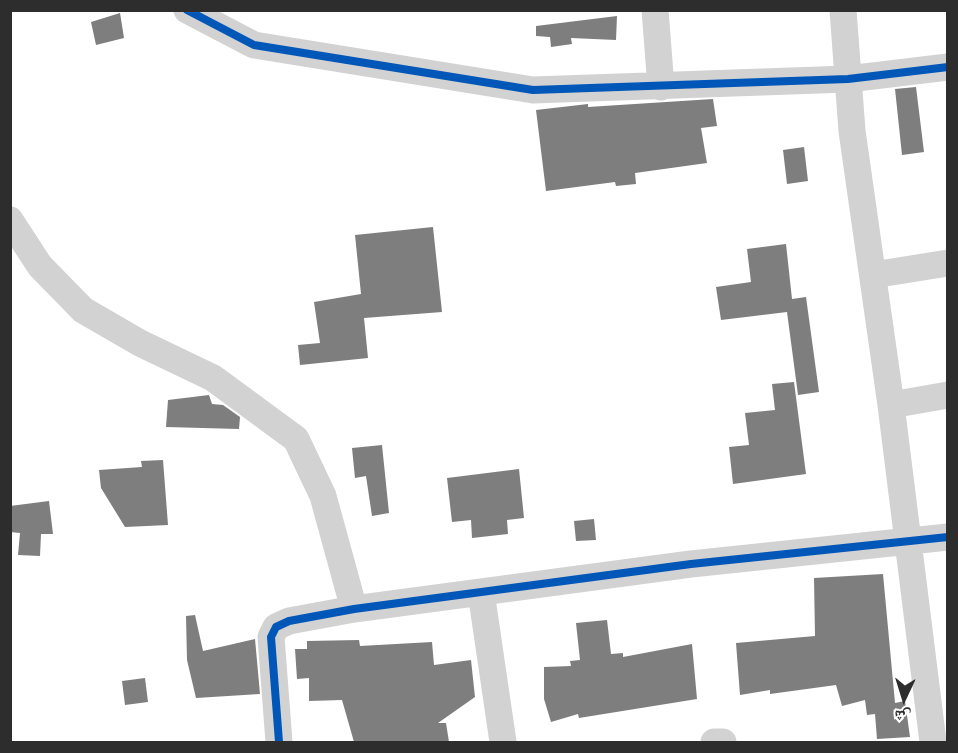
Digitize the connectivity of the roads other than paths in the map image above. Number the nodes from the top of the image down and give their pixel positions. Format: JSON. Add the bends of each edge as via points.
{"nodes":[{"id":1,"x":187,"y":10,"type":"edge"},
{"id":2,"x":655,"y":10,"type":"edge"},
{"id":3,"x":843,"y":10,"type":"edge"},
{"id":4,"x":948,"y":67,"type":"edge"},
{"id":5,"x":848,"y":78,"type":"junction"},
{"id":6,"x":661,"y":87,"type":"junction"},
{"id":7,"x":10,"y":220,"type":"edge"},
{"id":8,"x":948,"y":263,"type":"edge"},
{"id":9,"x":873,"y":275,"type":"junction"},
{"id":10,"x":948,"y":395,"type":"edge"},
{"id":11,"x":891,"y":405,"type":"junction"},
{"id":12,"x":948,"y":537,"type":"edge"},
{"id":13,"x":907,"y":541,"type":"junction"},
{"id":14,"x":482,"y":591,"type":"junction"},
{"id":15,"x":354,"y":609,"type":"junction"},
{"id":16,"x":279,"y":742,"type":"edge"},
{"id":17,"x":503,"y":742,"type":"edge"},
{"id":18,"x":714,"y":742,"type":"edge"},
{"id":19,"x":723,"y":742,"type":"edge"},
{"id":20,"x":933,"y":742,"type":"edge"}],
"edges":[{"from":1,"to":6,"type":"street","via":[[254,45],[472,82],[533,90]]},
{"from":2,"to":6,"type":"street"},
{"from":3,"to":5,"type":"street"},
{"from":4,"to":5,"type":"street"},
{"from":5,"to":6,"type":"street"},
{"from":5,"to":9,"type":"street"},
{"from":7,"to":15,"type":"street","via":[[40,266],[83,310],[213,378],[296,439],[323,496]]},
{"from":8,"to":9,"type":"street"},
{"from":9,"to":11,"type":"street"},
{"from":10,"to":11,"type":"street"},
{"from":11,"to":13,"type":"street"},
{"from":12,"to":13,"type":"street"},
{"from":13,"to":14,"type":"street"},
{"from":13,"to":20,"type":"street"},
{"from":14,"to":15,"type":"street"},
{"from":14,"to":17,"type":"street"},
{"from":15,"to":16,"type":"street","via":[[276,627],[271,637]]},
{"from":18,"to":19,"type":"street"}]}
